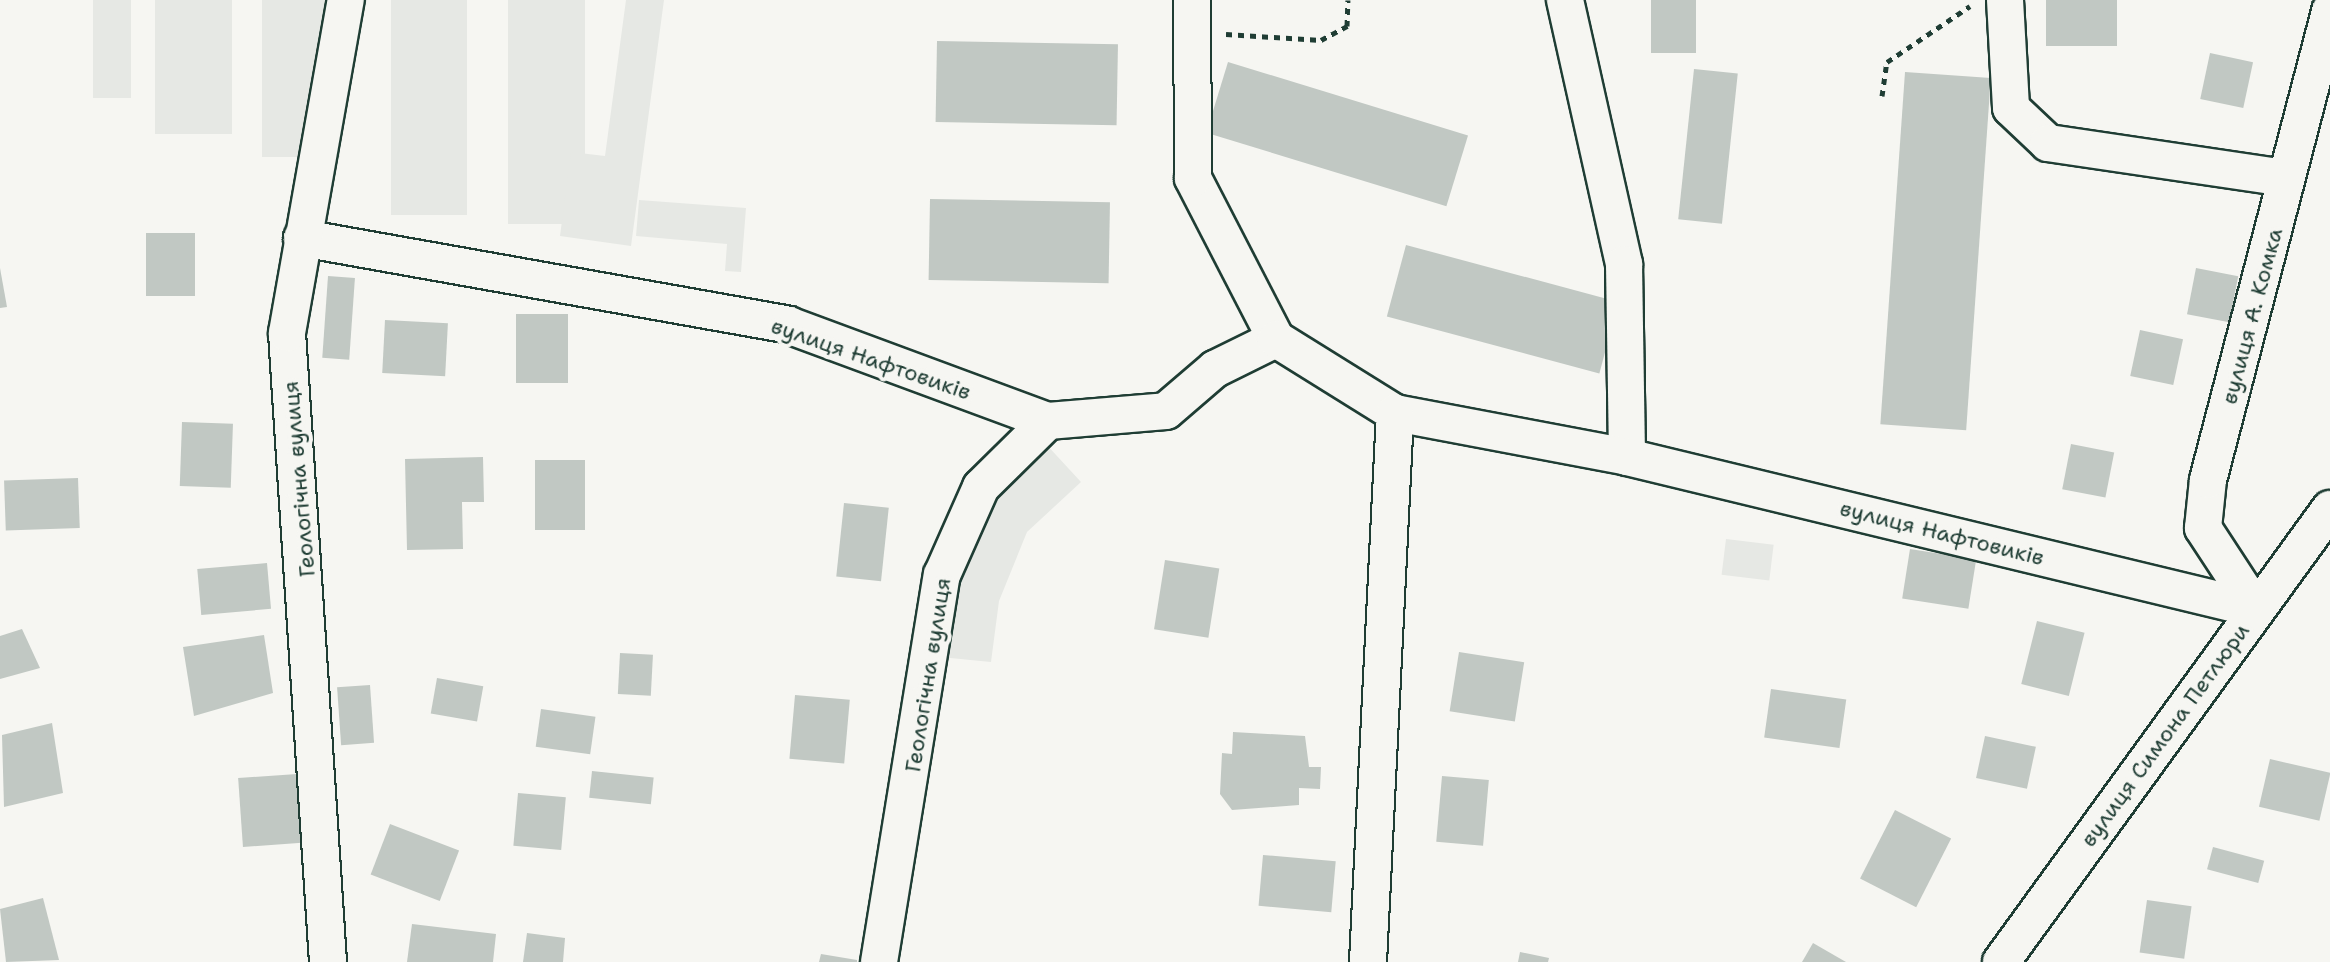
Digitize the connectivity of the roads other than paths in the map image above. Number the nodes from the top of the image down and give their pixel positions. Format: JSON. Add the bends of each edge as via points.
{"nodes":[{"id":1,"x":346,"y":0,"type":"edge"},
{"id":2,"x":1565,"y":0,"type":"edge"},
{"id":3,"x":2005,"y":2,"type":"edge"},
{"id":4,"x":2330,"y":11,"type":"edge"},
{"id":5,"x":1192,"y":16,"type":"edge"},
{"id":6,"x":2284,"y":178,"type":"junction"},
{"id":7,"x":302,"y":238,"type":"junction"},
{"id":8,"x":1276,"y":339,"type":"junction"},
{"id":9,"x":1395,"y":413,"type":"junction"},
{"id":10,"x":1048,"y":421,"type":"junction"},
{"id":11,"x":1627,"y":457,"type":"junction"},
{"id":12,"x":2330,"y":509,"type":"edge"},
{"id":13,"x":2256,"y":609,"type":"junction"},
{"id":14,"x":328,"y":962,"type":"edge"},
{"id":15,"x":879,"y":962,"type":"edge"},
{"id":16,"x":1368,"y":962,"type":"edge"},
{"id":17,"x":2001,"y":962,"type":"edge"}],
"edges":[{"from":1,"to":7,"type":"street","name":"Геологічна вулиця"},
{"from":2,"to":11,"type":"street","via":[[1624,264]]},
{"from":3,"to":6,"type":"street","via":[[2011,108],[2048,143]]},
{"from":4,"to":6,"type":"street","name":"вулиця А. Комка"},
{"from":5,"to":8,"type":"street","via":[[1193,178]]},
{"from":6,"to":13,"type":"street","name":"вулиця А. Комка","via":[[2208,480],[2203,528]]},
{"from":7,"to":10,"type":"street","name":"вулиця Нафтовиків","via":[[788,325]]},
{"from":7,"to":14,"type":"street","name":"Геологічна вулиця","via":[[287,333]]},
{"from":8,"to":9,"type":"street","name":"вулиця Нафтовиків"},
{"from":8,"to":10,"type":"street","name":"вулиця Нафтовиків","via":[[1215,369],[1166,411]]},
{"from":9,"to":11,"type":"street","name":"вулиця Нафтовиків"},
{"from":9,"to":16,"type":"street"},
{"from":10,"to":15,"type":"street","name":"Геологічна вулиця","via":[[981,487],[942,575]]},
{"from":11,"to":13,"type":"street","name":"вулиця Нафтовиків"},
{"from":12,"to":13,"type":"street","name":"вулиця Симона Петлюри"},
{"from":13,"to":17,"type":"street","name":"вулиця Симона Петлюри"}]}
